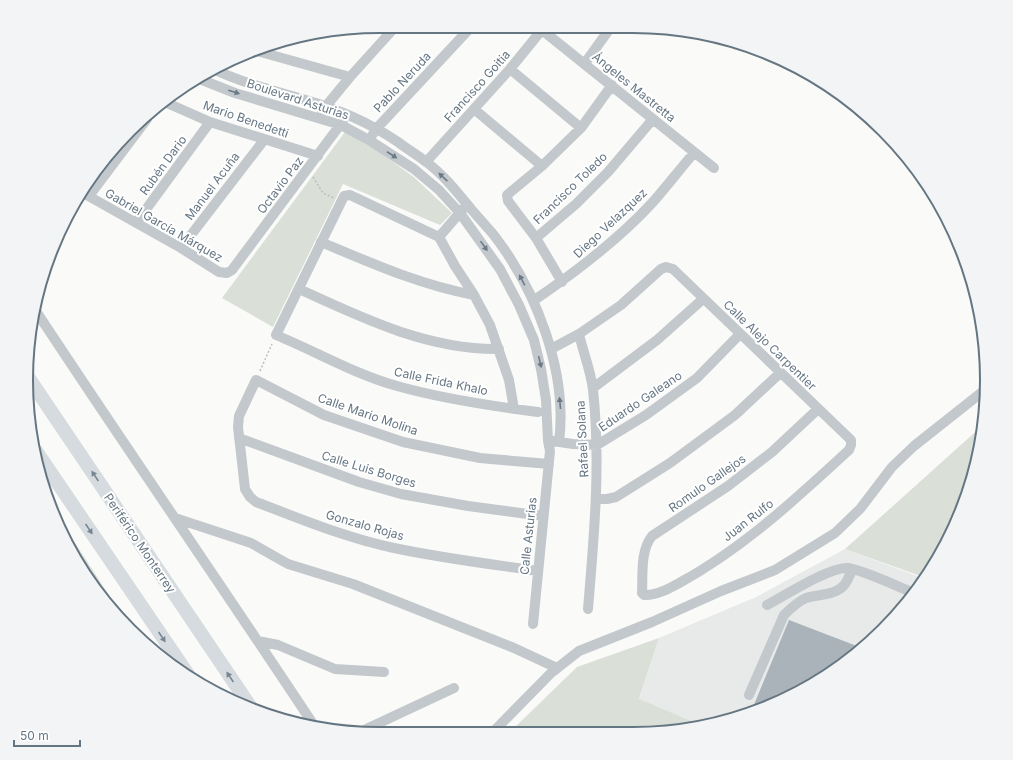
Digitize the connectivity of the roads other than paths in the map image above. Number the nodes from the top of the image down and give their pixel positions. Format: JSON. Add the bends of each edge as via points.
{"nodes":[{"id":1,"x":390,"y":33,"type":"edge"},
{"id":2,"x":465,"y":33,"type":"edge"},
{"id":3,"x":538,"y":33,"type":"edge"},
{"id":4,"x":548,"y":33,"type":"edge"},
{"id":5,"x":607,"y":33,"type":"edge"},
{"id":6,"x":263,"y":53,"type":"edge"},
{"id":7,"x":585,"y":63,"type":"junction"},
{"id":8,"x":510,"y":69,"type":"junction"},
{"id":9,"x":220,"y":72,"type":"edge"},
{"id":10,"x":350,"y":77,"type":"junction"},
{"id":11,"x":204,"y":81,"type":"edge"},
{"id":12,"x":612,"y":86,"type":"junction"},
{"id":13,"x":170,"y":104,"type":"edge"},
{"id":14,"x":325,"y":106,"type":"junction"},
{"id":15,"x":474,"y":108,"type":"junction"},
{"id":16,"x":348,"y":115,"type":"junction"},
{"id":17,"x":317,"y":118,"type":"junction"},
{"id":18,"x":653,"y":119,"type":"junction"},
{"id":19,"x":210,"y":122,"type":"junction"},
{"id":20,"x":341,"y":125,"type":"junction"},
{"id":21,"x":377,"y":128,"type":"junction"},
{"id":22,"x":581,"y":128,"type":"junction"},
{"id":23,"x":131,"y":139,"type":"edge"},
{"id":24,"x":264,"y":140,"type":"junction"},
{"id":25,"x":369,"y":140,"type":"junction"},
{"id":26,"x":694,"y":152,"type":"junction"},
{"id":27,"x":318,"y":156,"type":"junction"},
{"id":28,"x":426,"y":162,"type":"junction"},
{"id":29,"x":542,"y":166,"type":"junction"},
{"id":30,"x":714,"y":168,"type":"dead end"},
{"id":31,"x":86,"y":195,"type":"edge"},
{"id":32,"x":468,"y":205,"type":"junction"},
{"id":33,"x":460,"y":213,"type":"junction"},
{"id":34,"x":136,"y":223,"type":"junction"},
{"id":35,"x":439,"y":237,"type":"junction"},
{"id":36,"x":536,"y":238,"type":"junction"},
{"id":37,"x":321,"y":242,"type":"junction"},
{"id":38,"x":181,"y":248,"type":"junction"},
{"id":39,"x":232,"y":270,"type":"joint"},
{"id":40,"x":562,"y":282,"type":"junction"},
{"id":41,"x":299,"y":289,"type":"junction"},
{"id":42,"x":474,"y":295,"type":"junction"},
{"id":43,"x":703,"y":299,"type":"junction"},
{"id":44,"x":533,"y":301,"type":"junction"},
{"id":45,"x":39,"y":316,"type":"edge"},
{"id":46,"x":579,"y":334,"type":"junction"},
{"id":47,"x":740,"y":334,"type":"junction"},
{"id":48,"x":551,"y":348,"type":"junction"},
{"id":49,"x":499,"y":349,"type":"junction"},
{"id":50,"x":780,"y":373,"type":"junction"},
{"id":51,"x":256,"y":380,"type":"joint"},
{"id":52,"x":33,"y":385,"type":"edge"},
{"id":53,"x":593,"y":388,"type":"junction"},
{"id":54,"x":979,"y":394,"type":"edge"},
{"id":55,"x":514,"y":409,"type":"junction"},
{"id":56,"x":818,"y":409,"type":"junction"},
{"id":57,"x":538,"y":412,"type":"dead end"},
{"id":58,"x":239,"y":438,"type":"junction"},
{"id":59,"x":548,"y":440,"type":"junction"},
{"id":60,"x":851,"y":440,"type":"joint"},
{"id":61,"x":559,"y":442,"type":"junction"},
{"id":62,"x":597,"y":445,"type":"junction"},
{"id":63,"x":550,"y":451,"type":"junction"},
{"id":64,"x":43,"y":460,"type":"edge"},
{"id":65,"x":548,"y":464,"type":"junction"},
{"id":66,"x":597,"y":499,"type":"junction"},
{"id":67,"x":543,"y":516,"type":"junction"},
{"id":68,"x":175,"y":518,"type":"junction"},
{"id":69,"x":852,"y":570,"type":"junction"},
{"id":70,"x":538,"y":571,"type":"junction"},
{"id":71,"x":908,"y":591,"type":"edge"},
{"id":72,"x":642,"y":593,"type":"joint"},
{"id":73,"x":767,"y":605,"type":"dead end"},
{"id":74,"x":588,"y":609,"type":"dead end"},
{"id":75,"x":533,"y":624,"type":"dead end"},
{"id":76,"x":258,"y":641,"type":"junction"},
{"id":77,"x":181,"y":665,"type":"edge"},
{"id":78,"x":557,"y":668,"type":"junction"},
{"id":79,"x":384,"y":672,"type":"dead end"},
{"id":80,"x":454,"y":688,"type":"dead end"},
{"id":81,"x":749,"y":695,"type":"dead end"},
{"id":82,"x":246,"y":701,"type":"edge"},
{"id":83,"x":311,"y":720,"type":"edge"},
{"id":84,"x":371,"y":727,"type":"edge"},
{"id":85,"x":498,"y":727,"type":"edge"}],
"edges":[{"from":1,"to":10,"type":"street"},
{"from":2,"to":21,"type":"street","name":"Pablo Neruda"},
{"from":3,"to":8,"type":"street","name":"Francisco Goitia"},
{"from":4,"to":7,"type":"street","name":"Ángeles Mastretta"},
{"from":5,"to":7,"type":"street"},
{"from":6,"to":10,"type":"street"},
{"from":7,"to":12,"type":"street","name":"Ángeles Mastretta"},
{"from":8,"to":15,"type":"street","name":"Francisco Goitia"},
{"from":8,"to":22,"type":"street"},
{"from":9,"to":14,"type":"street","name":"Boulevard Asturias","via":[[240,81]]},
{"from":10,"to":14,"type":"street"},
{"from":11,"to":17,"type":"street","name":"Boulevard Asturias","one_way":true},
{"from":12,"to":18,"type":"street","name":"Ángeles Mastretta"},
{"from":12,"to":22,"type":"street"},
{"from":13,"to":19,"type":"street","name":"Mario Benedetti"},
{"from":14,"to":16,"type":"street","name":"Boulevard Asturias"},
{"from":14,"to":17,"type":"street"},
{"from":15,"to":28,"type":"street","name":"Francisco Goitia"},
{"from":15,"to":29,"type":"street"},
{"from":16,"to":20,"type":"street","name":"Octavio Paz"},
{"from":16,"to":21,"type":"street","name":"Boulevard Asturias"},
{"from":17,"to":20,"type":"street","name":"Boulevard Asturias"},
{"from":18,"to":26,"type":"street","name":"Ángeles Mastretta"},
{"from":18,"to":36,"type":"street","name":"Francisco Toledo","via":[[608,172]]},
{"from":19,"to":24,"type":"street","name":"Mario Benedetti"},
{"from":19,"to":34,"type":"street","name":"Rubén Dario"},
{"from":20,"to":25,"type":"street","name":"Boulevard Asturias"},
{"from":20,"to":27,"type":"street","name":"Octavio Paz"},
{"from":21,"to":25,"type":"street","name":"Pablo Neruda"},
{"from":21,"to":28,"type":"street","name":"Boulevard Asturias"},
{"from":22,"to":29,"type":"street"},
{"from":23,"to":31,"type":"street"},
{"from":24,"to":27,"type":"street","name":"Mario Benedetti"},
{"from":24,"to":38,"type":"street","name":"Manuel Acuña"},
{"from":25,"to":33,"type":"street","name":"Boulevard Asturias","one_way":true,"via":[[414,169],[439,190]]},
{"from":26,"to":30,"type":"street","name":"Ángeles Mastretta"},
{"from":26,"to":40,"type":"street","name":"Diego Velazquez","via":[[652,202],[604,248]]},
{"from":27,"to":39,"type":"street","name":"Octavio Paz"},
{"from":32,"to":28,"type":"street","name":"Boulevard Asturias","one_way":true,"via":[[448,181]]},
{"from":29,"to":36,"type":"street","via":[[507,197]]},
{"from":31,"to":34,"type":"street","name":"Gabriel García Márquez"},
{"from":32,"to":33,"type":"street"},
{"from":44,"to":32,"type":"street","name":"Boulevard Asturias","one_way":true,"via":[[494,235]]},
{"from":33,"to":35,"type":"street"},
{"from":33,"to":59,"type":"street","name":"Boulevard Asturias","one_way":true,"via":[[500,269],[534,340],[546,400]]},
{"from":34,"to":38,"type":"street","name":"Gabriel García Márquez"},
{"from":35,"to":37,"type":"street","via":[[350,195],[344,196],[340,201]]},
{"from":35,"to":42,"type":"street"},
{"from":36,"to":40,"type":"street"},
{"from":37,"to":41,"type":"street"},
{"from":37,"to":42,"type":"street","via":[[390,271]]},
{"from":38,"to":39,"type":"street","name":"Gabriel García Márquez","via":[[219,272],[227,273]]},
{"from":40,"to":44,"type":"street","name":"Diego Velazquez"},
{"from":41,"to":49,"type":"street","via":[[391,329],[424,339],[459,346]]},
{"from":41,"to":55,"type":"street","name":"Calle Frida Khalo","via":[[276,335],[341,366],[396,386],[456,400]]},
{"from":42,"to":49,"type":"street"},
{"from":43,"to":46,"type":"street","name":"Calle Alejo Carpentier","via":[[673,269],[666,267],[621,305]]},
{"from":43,"to":47,"type":"street","name":"Calle Alejo Carpentier"},
{"from":43,"to":53,"type":"street","via":[[657,340]]},
{"from":44,"to":48,"type":"street","name":"Boulevard Asturias"},
{"from":45,"to":68,"type":"street"},
{"from":46,"to":48,"type":"street"},
{"from":46,"to":53,"type":"street","name":"Rafael Solana"},
{"from":47,"to":50,"type":"street","name":"Calle Alejo Carpentier"},
{"from":47,"to":62,"type":"street","name":"Eduardo Galeano","via":[[696,378],[646,415]]},
{"from":61,"to":48,"type":"street","name":"Boulevard Asturias","one_way":true,"via":[[560,405]]},
{"from":49,"to":55,"type":"street","via":[[509,380]]},
{"from":50,"to":56,"type":"street","name":"Calle Alejo Carpentier"},
{"from":50,"to":66,"type":"street","via":[[735,415],[670,463],[616,497]]},
{"from":51,"to":58,"type":"street","name":"Gonzalo Rojas","via":[[239,416]]},
{"from":51,"to":65,"type":"street","name":"Calle Mario Molina","via":[[324,415],[403,442],[480,458]]},
{"from":82,"to":52,"type":"highway","name":"Periférico Monterrey","one_way":true},
{"from":53,"to":62,"type":"street","name":"Rafael Solana"},
{"from":54,"to":78,"type":"street","via":[[914,446],[892,467],[860,509],[835,533],[775,570],[579,651]]},
{"from":55,"to":57,"type":"street","name":"Calle Frida Khalo"},
{"from":56,"to":60,"type":"street","name":"Calle Alejo Carpentier"},
{"from":56,"to":72,"type":"street","name":"Romulo Gallejos","via":[[772,452],[728,486],[652,536],[645,550]]},
{"from":58,"to":67,"type":"street","name":"Calle Luis Borges","via":[[359,482],[401,494]]},
{"from":58,"to":70,"type":"street","name":"Gonzalo Rojas","via":[[245,490],[256,502],[336,532],[392,548]]},
{"from":59,"to":61,"type":"street"},
{"from":59,"to":63,"type":"street","name":"Calle Asturias"},
{"from":60,"to":72,"type":"street","name":"Juan Rulfo","via":[[849,450],[810,486],[766,524],[728,552],[674,585],[649,595]]},
{"from":61,"to":62,"type":"street","name":"Eduardo Galeano"},
{"from":61,"to":63,"type":"street"},
{"from":62,"to":66,"type":"street","name":"Rafael Solana"},
{"from":63,"to":65,"type":"street","name":"Calle Asturias"},
{"from":64,"to":77,"type":"highway","one_way":true},
{"from":65,"to":67,"type":"street","name":"Calle Asturias"},
{"from":66,"to":74,"type":"street","name":"Rafael Solana"},
{"from":67,"to":70,"type":"street","name":"Calle Asturias"},
{"from":68,"to":76,"type":"street"},
{"from":68,"to":78,"type":"street","via":[[251,543],[288,564],[353,584],[514,648]]},
{"from":69,"to":71,"type":"street"},
{"from":69,"to":73,"type":"street","via":[[838,569],[823,575]]},
{"from":69,"to":81,"type":"street","via":[[841,588],[806,598],[792,606],[784,616]]},
{"from":70,"to":75,"type":"street","name":"Calle Asturias"},
{"from":76,"to":79,"type":"street","via":[[278,645],[335,670]]},
{"from":76,"to":83,"type":"street"},
{"from":78,"to":85,"type":"street"},
{"from":80,"to":84,"type":"street"}]}
